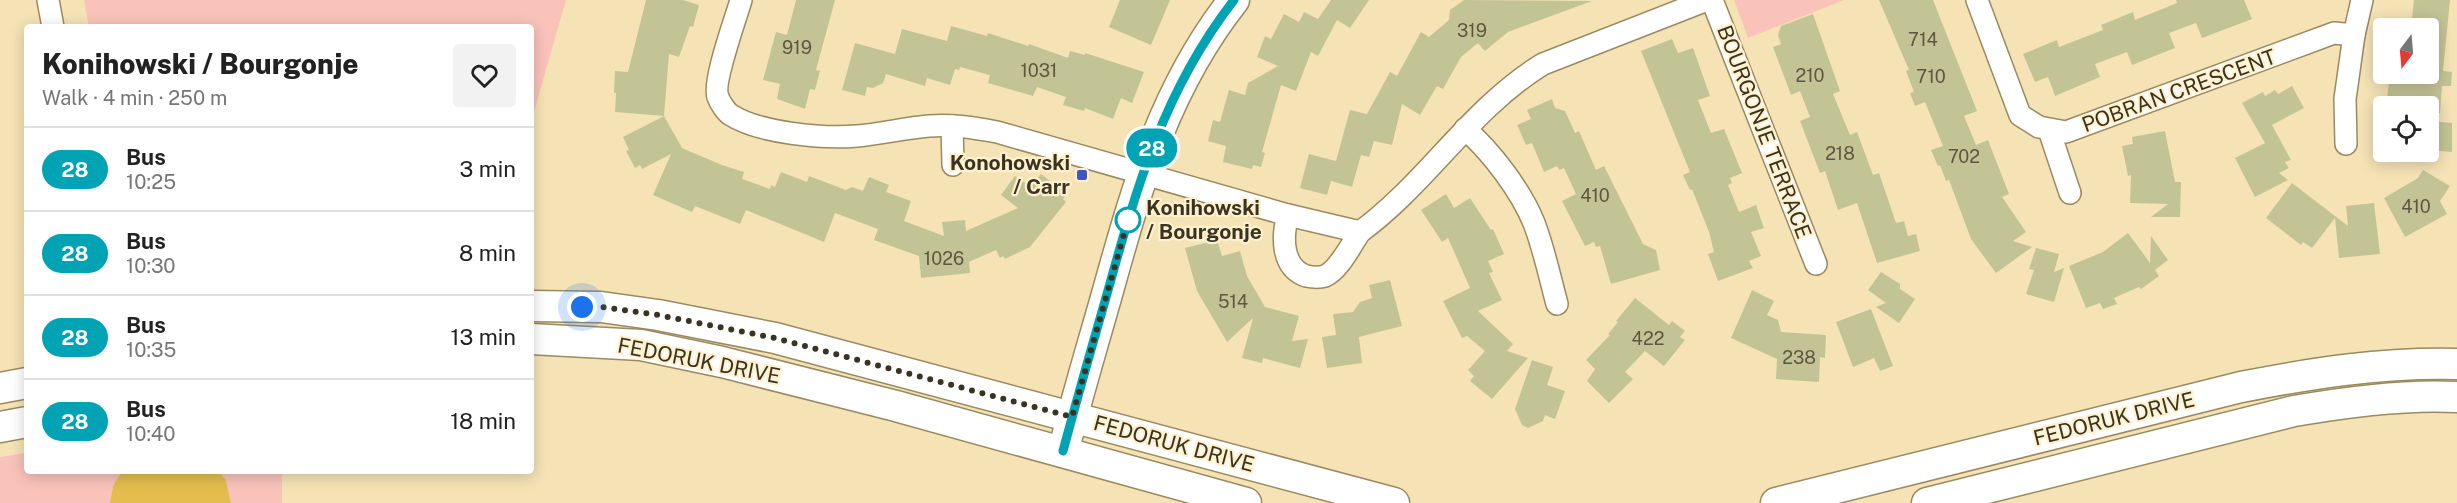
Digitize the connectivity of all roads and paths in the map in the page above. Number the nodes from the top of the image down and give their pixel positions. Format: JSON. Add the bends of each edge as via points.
{"nodes":[{"id":1,"x":48,"y":0,"type":"edge"},
{"id":2,"x":741,"y":0,"type":"edge"},
{"id":3,"x":1234,"y":0,"type":"edge"},
{"id":4,"x":1709,"y":0,"type":"edge"},
{"id":5,"x":1977,"y":0,"type":"edge"},
{"id":6,"x":2362,"y":0,"type":"edge"},
{"id":7,"x":52,"y":24,"type":"edge"},
{"id":8,"x":2354,"y":35,"type":"junction"},
{"id":9,"x":952,"y":126,"type":"junction"},
{"id":10,"x":1465,"y":129,"type":"junction"},
{"id":11,"x":2049,"y":130,"type":"junction"},
{"id":12,"x":2346,"y":144,"type":"dead end"},
{"id":13,"x":954,"y":165,"type":"dead end"},
{"id":14,"x":1144,"y":173,"type":"junction"},
{"id":15,"x":2070,"y":193,"type":"dead end"},
{"id":16,"x":1288,"y":215,"type":"junction"},
{"id":17,"x":1360,"y":232,"type":"junction"},
{"id":18,"x":1816,"y":264,"type":"dead end"},
{"id":19,"x":1557,"y":304,"type":"dead end"},
{"id":20,"x":534,"y":306,"type":"edge"},
{"id":21,"x":534,"y":339,"type":"edge"},
{"id":22,"x":2457,"y":364,"type":"edge"},
{"id":23,"x":24,"y":384,"type":"edge"},
{"id":24,"x":0,"y":388,"type":"edge"},
{"id":25,"x":2457,"y":398,"type":"edge"},
{"id":26,"x":24,"y":402,"type":"edge"},
{"id":27,"x":0,"y":406,"type":"edge"},
{"id":28,"x":1072,"y":417,"type":"junction"},
{"id":29,"x":24,"y":423,"type":"edge"},
{"id":30,"x":0,"y":427,"type":"edge"},
{"id":31,"x":1063,"y":451,"type":"junction"},
{"id":32,"x":1246,"y":503,"type":"edge"},
{"id":33,"x":1394,"y":503,"type":"edge"},
{"id":34,"x":1776,"y":503,"type":"edge"},
{"id":35,"x":1927,"y":503,"type":"edge"}],
"edges":[{"from":1,"to":7,"type":"street"},
{"from":2,"to":9,"type":"street","via":[[719,75],[717,96],[729,114],[774,129],[829,137]]},
{"from":3,"to":14,"type":"main road","via":[[1180,81]]},
{"from":4,"to":10,"type":"street","via":[[1543,64],[1506,89]]},
{"from":4,"to":18,"type":"street","name":"BOURGONJE TERRACE"},
{"from":5,"to":11,"type":"street","name":"POBRAN CRESCENT","via":[[2020,115]]},
{"from":6,"to":8,"type":"street"},
{"from":8,"to":11,"type":"street","name":"POBRAN CRESCENT","via":[[2334,33],[2087,126],[2066,132]]},
{"from":8,"to":12,"type":"street","via":[[2345,99]]},
{"from":9,"to":13,"type":"street"},
{"from":9,"to":14,"type":"street","via":[[1006,133]]},
{"from":10,"to":17,"type":"street","via":[[1381,217]]},
{"from":10,"to":19,"type":"street","via":[[1478,139],[1524,203]]},
{"from":11,"to":15,"type":"street"},
{"from":14,"to":16,"type":"street"},
{"from":14,"to":28,"type":"main road"},
{"from":16,"to":17,"type":"street"},
{"from":16,"to":17,"type":"street","via":[[1284,230],[1288,260],[1298,273],[1312,278],[1325,276],[1335,267]]},
{"from":20,"to":28,"type":"main road","name":"FEDORUK DRIVE","via":[[601,307],[775,338]]},
{"from":21,"to":31,"type":"main road","name":"FEDORUK DRIVE","via":[[641,345],[722,362]]},
{"from":22,"to":34,"type":"main road","name":"FEDORUK DRIVE","via":[[2364,366],[2252,384]]},
{"from":23,"to":24,"type":"main road"},
{"from":25,"to":35,"type":"main road","name":"FEDORUK DRIVE","via":[[2438,396],[2294,411]]},
{"from":26,"to":27,"type":"main road"},
{"from":28,"to":31,"type":"main road"},
{"from":28,"to":33,"type":"main road","name":"FEDORUK DRIVE"},
{"from":29,"to":30,"type":"main road"},
{"from":31,"to":32,"type":"main road","name":"FEDORUK DRIVE"}]}
